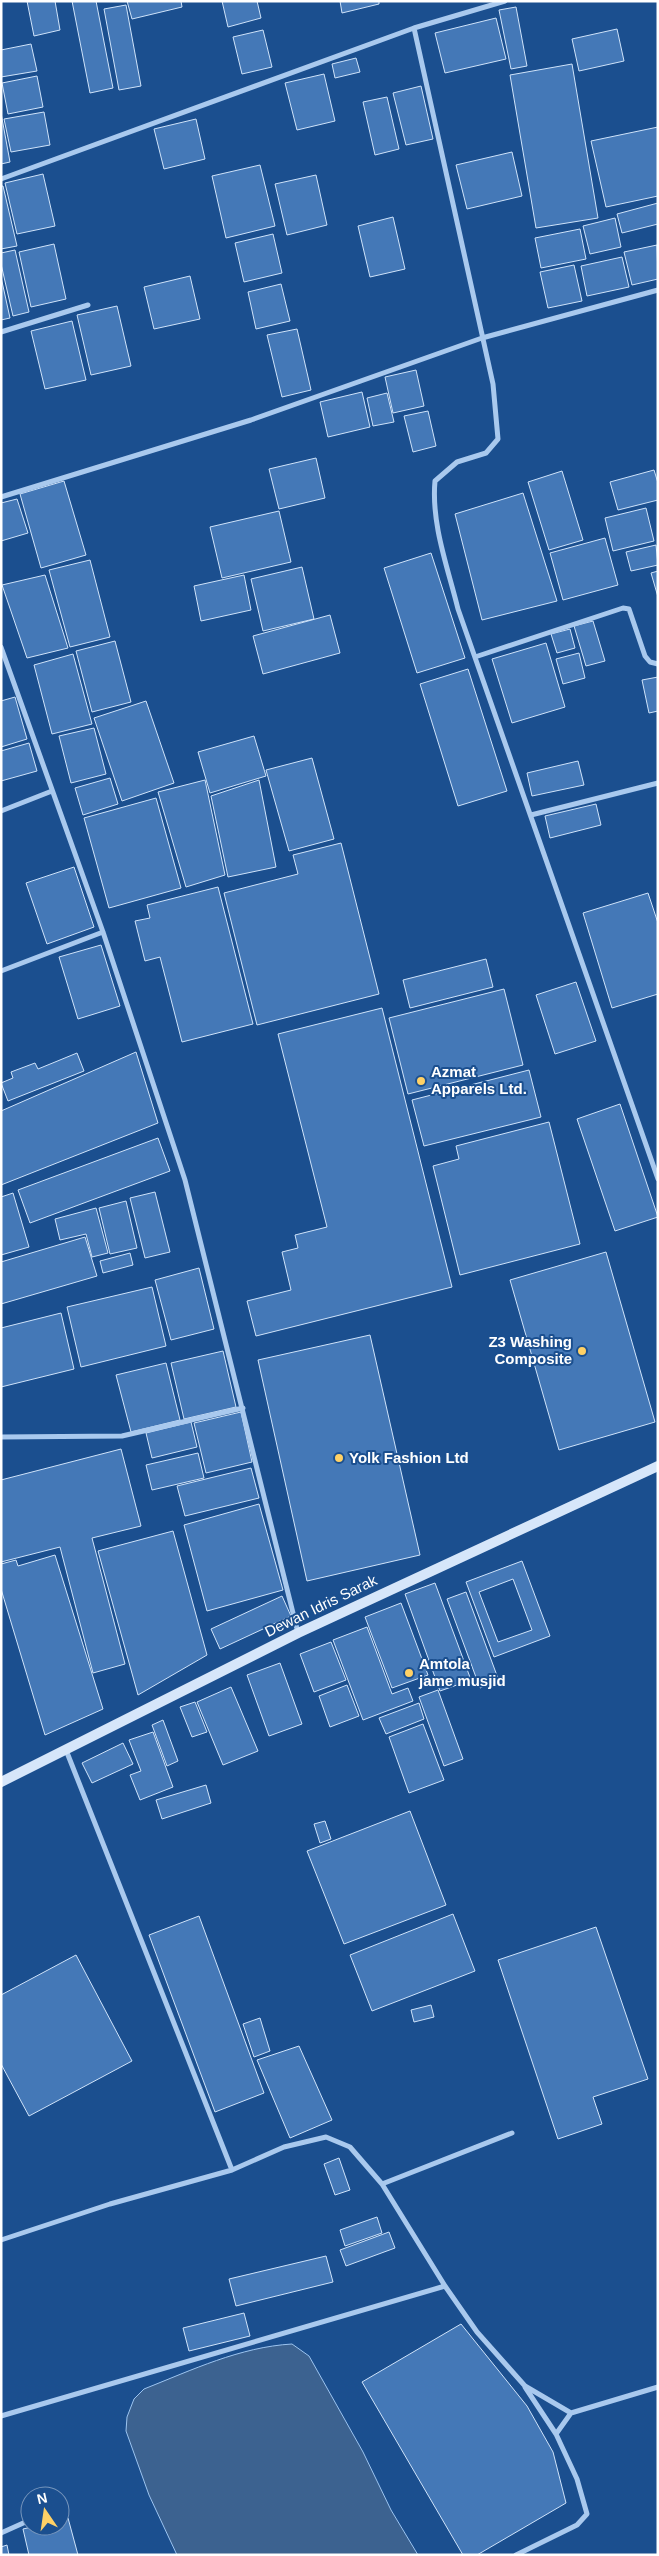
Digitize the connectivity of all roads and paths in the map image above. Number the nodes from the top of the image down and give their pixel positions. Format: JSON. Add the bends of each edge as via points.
{"nodes":[{"id":1,"x":505,"y":1,"type":"edge"},
{"id":2,"x":414,"y":28,"type":"junction"},
{"id":3,"x":1,"y":179,"type":"edge"},
{"id":4,"x":658,"y":290,"type":"edge"},
{"id":5,"x":88,"y":305,"type":"dead end"},
{"id":6,"x":1,"y":332,"type":"edge"},
{"id":7,"x":482,"y":338,"type":"junction"},
{"id":8,"x":1,"y":497,"type":"edge"},
{"id":9,"x":1,"y":647,"type":"edge"},
{"id":10,"x":2,"y":656,"type":"edge"},
{"id":11,"x":475,"y":657,"type":"junction"},
{"id":12,"x":658,"y":664,"type":"edge"},
{"id":13,"x":658,"y":783,"type":"edge"},
{"id":14,"x":52,"y":791,"type":"junction"},
{"id":15,"x":1,"y":811,"type":"edge"},
{"id":16,"x":531,"y":815,"type":"junction"},
{"id":17,"x":103,"y":932,"type":"junction"},
{"id":18,"x":1,"y":971,"type":"edge"},
{"id":19,"x":658,"y":1179,"type":"edge"},
{"id":20,"x":242,"y":1408,"type":"junction"},
{"id":21,"x":1,"y":1437,"type":"edge"},
{"id":22,"x":658,"y":1466,"type":"edge"},
{"id":23,"x":298,"y":1633,"type":"junction"},
{"id":24,"x":66,"y":1749,"type":"junction"},
{"id":25,"x":1,"y":1782,"type":"edge"},
{"id":26,"x":512,"y":2133,"type":"dead end"},
{"id":27,"x":232,"y":2170,"type":"junction"},
{"id":28,"x":382,"y":2184,"type":"junction"},
{"id":29,"x":1,"y":2240,"type":"edge"},
{"id":30,"x":445,"y":2286,"type":"junction"},
{"id":31,"x":525,"y":2386,"type":"junction"},
{"id":32,"x":658,"y":2387,"type":"edge"},
{"id":33,"x":571,"y":2413,"type":"junction"},
{"id":34,"x":1,"y":2416,"type":"edge"},
{"id":35,"x":556,"y":2434,"type":"junction"},
{"id":36,"x":20,"y":2524,"type":"edge"},
{"id":37,"x":1,"y":2533,"type":"edge"},
{"id":38,"x":516,"y":2555,"type":"edge"}],
"edges":[{"from":1,"to":2,"type":"street"},
{"from":2,"to":3,"type":"street"},
{"from":2,"to":7,"type":"street"},
{"from":4,"to":7,"type":"street"},
{"from":5,"to":6,"type":"street"},
{"from":7,"to":8,"type":"street","via":[[251,420]]},
{"from":7,"to":11,"type":"street","via":[[493,384],[498,439],[486,453],[457,462],[444,470],[435,481],[433,498],[458,609]]},
{"from":9,"to":10,"type":"street"},
{"from":10,"to":14,"type":"street"},
{"from":11,"to":12,"type":"street","via":[[623,608],[629,609],[645,656]]},
{"from":11,"to":16,"type":"street"},
{"from":13,"to":16,"type":"street"},
{"from":14,"to":15,"type":"street"},
{"from":14,"to":17,"type":"street"},
{"from":16,"to":19,"type":"street"},
{"from":17,"to":18,"type":"street"},
{"from":17,"to":20,"type":"street","via":[[184,1180]]},
{"from":20,"to":21,"type":"street","via":[[122,1436]]},
{"from":20,"to":23,"type":"street"},
{"from":22,"to":23,"type":"main road","name":"Dewan Idris Sarak"},
{"from":23,"to":24,"type":"main road","name":"Dewan Idris Sarak"},
{"from":24,"to":25,"type":"main road","name":"Dewan Idris Sarak"},
{"from":24,"to":27,"type":"street"},
{"from":26,"to":28,"type":"street"},
{"from":27,"to":28,"type":"street","via":[[284,2147],[326,2138],[350,2147]]},
{"from":27,"to":29,"type":"street","via":[[110,2204]]},
{"from":28,"to":30,"type":"street"},
{"from":30,"to":31,"type":"street","via":[[477,2332]]},
{"from":30,"to":34,"type":"street"},
{"from":31,"to":33,"type":"street"},
{"from":31,"to":35,"type":"street"},
{"from":32,"to":33,"type":"street"},
{"from":33,"to":35,"type":"street"},
{"from":35,"to":38,"type":"street","via":[[587,2514],[577,2525]]},
{"from":36,"to":37,"type":"street"}]}
